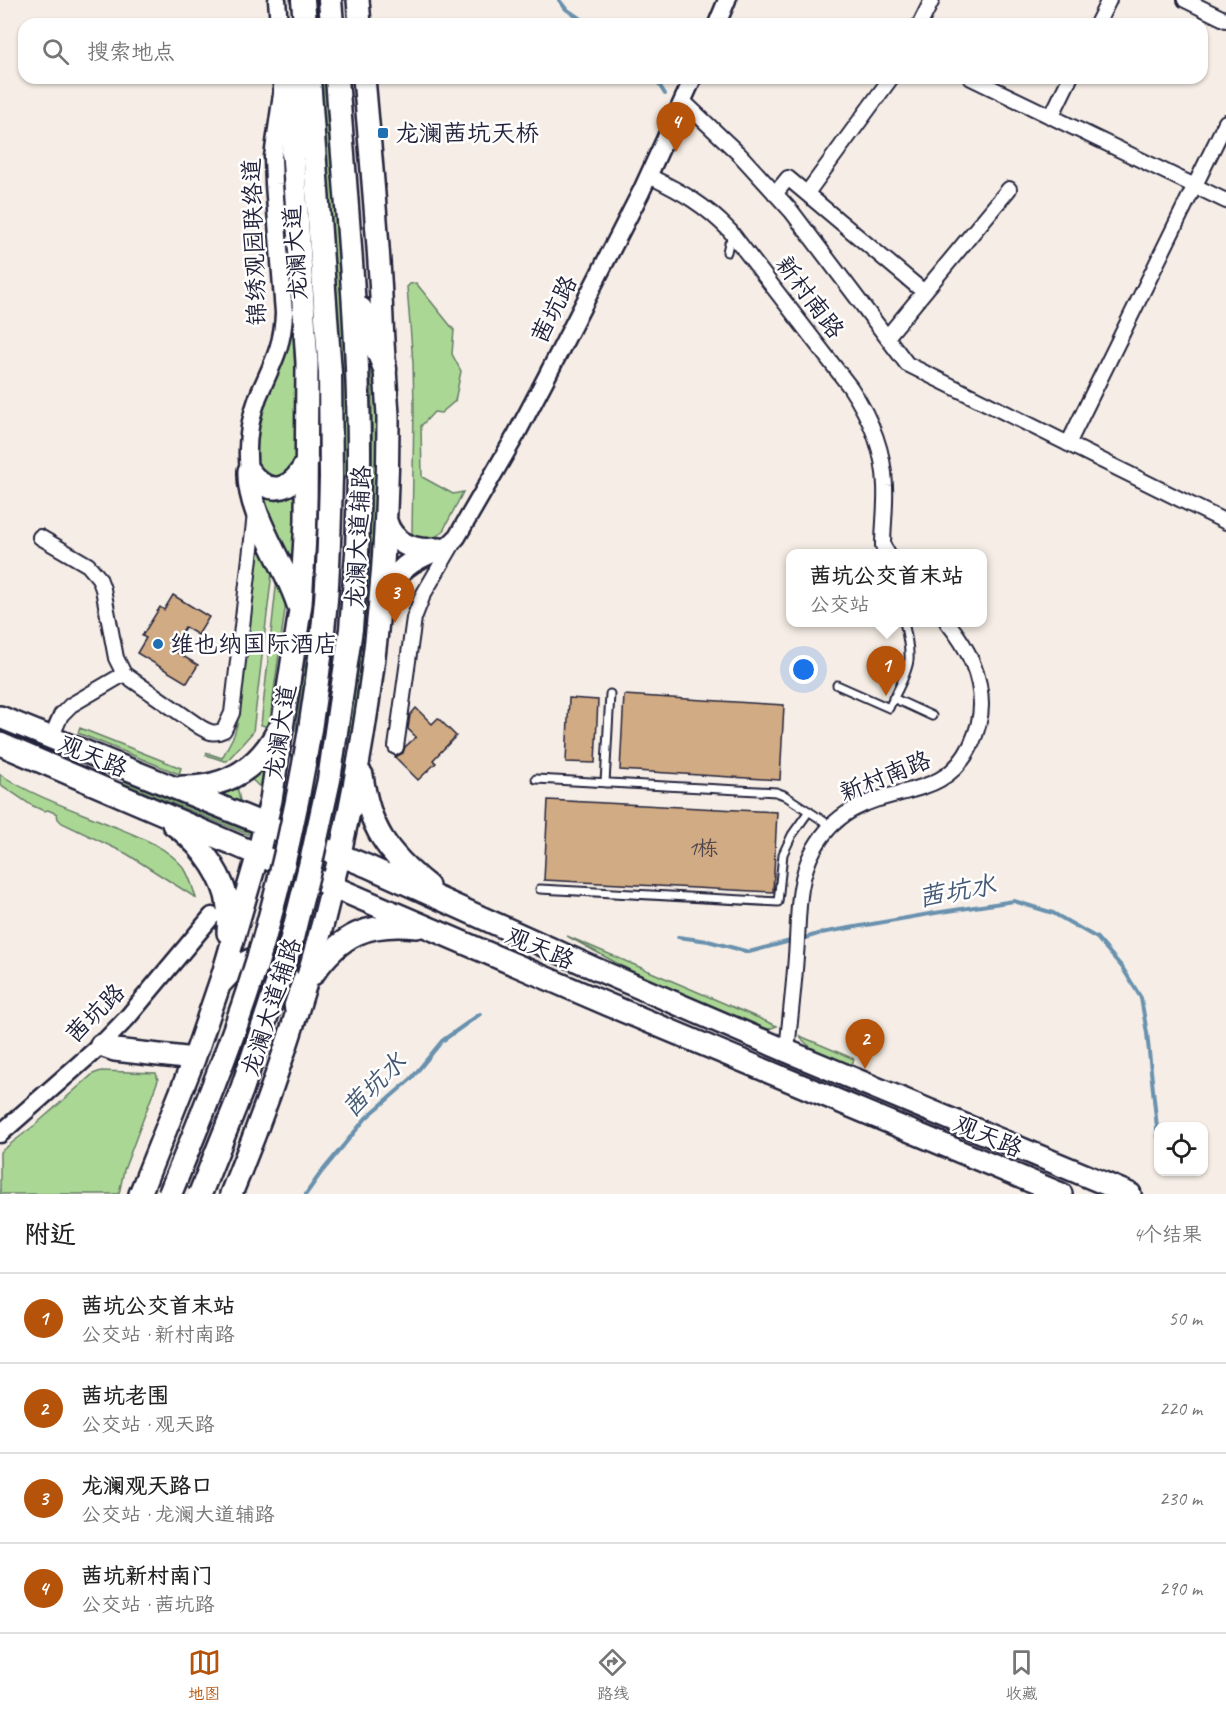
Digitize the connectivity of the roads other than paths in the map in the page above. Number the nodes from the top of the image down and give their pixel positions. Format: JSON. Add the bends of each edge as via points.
{"nodes":[{"id":1,"x":277,"y":0,"type":"edge"},
{"id":2,"x":330,"y":0,"type":"edge"},
{"id":3,"x":358,"y":0,"type":"edge"},
{"id":4,"x":727,"y":0,"type":"edge"},
{"id":5,"x":932,"y":0,"type":"edge"},
{"id":6,"x":1109,"y":0,"type":"edge"},
{"id":7,"x":1185,"y":0,"type":"edge"},
{"id":8,"x":278,"y":18,"type":"edge"},
{"id":9,"x":332,"y":18,"type":"edge"},
{"id":10,"x":360,"y":18,"type":"edge"},
{"id":11,"x":720,"y":18,"type":"edge"},
{"id":12,"x":923,"y":18,"type":"edge"},
{"id":13,"x":1100,"y":18,"type":"edge"},
{"id":14,"x":1226,"y":20,"type":"edge"},
{"id":15,"x":282,"y":84,"type":"edge"},
{"id":16,"x":297,"y":84,"type":"edge"},
{"id":17,"x":309,"y":84,"type":"edge"},
{"id":18,"x":337,"y":84,"type":"edge"},
{"id":19,"x":364,"y":84,"type":"edge"},
{"id":20,"x":690,"y":84,"type":"edge"},
{"id":21,"x":887,"y":84,"type":"edge"},
{"id":22,"x":983,"y":84,"type":"edge"},
{"id":23,"x":1067,"y":84,"type":"edge"},
{"id":24,"x":683,"y":101,"type":"junction"},
{"id":25,"x":1051,"y":117,"type":"junction"},
{"id":26,"x":1226,"y":122,"type":"edge"},
{"id":27,"x":293,"y":154,"type":"joint"},
{"id":28,"x":649,"y":176,"type":"junction"},
{"id":29,"x":1194,"y":186,"type":"junction"},
{"id":30,"x":1009,"y":189,"type":"dead end"},
{"id":31,"x":775,"y":194,"type":"junction"},
{"id":32,"x":807,"y":194,"type":"junction"},
{"id":33,"x":1226,"y":201,"type":"edge"},
{"id":34,"x":734,"y":236,"type":"junction"},
{"id":35,"x":727,"y":252,"type":"dead end"},
{"id":36,"x":354,"y":289,"type":"junction"},
{"id":37,"x":924,"y":292,"type":"junction"},
{"id":38,"x":887,"y":337,"type":"junction"},
{"id":39,"x":384,"y":369,"type":"junction"},
{"id":40,"x":1068,"y":444,"type":"junction"},
{"id":41,"x":307,"y":461,"type":"junction"},
{"id":42,"x":249,"y":471,"type":"junction"},
{"id":43,"x":256,"y":510,"type":"junction"},
{"id":44,"x":386,"y":521,"type":"junction"},
{"id":45,"x":1226,"y":522,"type":"edge"},
{"id":46,"x":40,"y":537,"type":"dead end"},
{"id":47,"x":457,"y":537,"type":"junction"},
{"id":48,"x":439,"y":549,"type":"junction"},
{"id":49,"x":885,"y":549,"type":"edge"},
{"id":50,"x":380,"y":609,"type":"junction"},
{"id":51,"x":300,"y":614,"type":"junction"},
{"id":52,"x":905,"y":627,"type":"edge"},
{"id":53,"x":951,"y":627,"type":"edge"},
{"id":54,"x":124,"y":674,"type":"junction"},
{"id":55,"x":837,"y":685,"type":"dead end"},
{"id":56,"x":610,"y":694,"type":"dead end"},
{"id":57,"x":893,"y":698,"type":"junction"},
{"id":58,"x":932,"y":716,"type":"dead end"},
{"id":59,"x":0,"y":717,"type":"edge"},
{"id":60,"x":284,"y":717,"type":"junction"},
{"id":61,"x":365,"y":727,"type":"junction"},
{"id":62,"x":51,"y":738,"type":"junction"},
{"id":63,"x":0,"y":744,"type":"edge"},
{"id":64,"x":396,"y":747,"type":"dead end"},
{"id":65,"x":361,"y":754,"type":"junction"},
{"id":66,"x":536,"y":779,"type":"dead end"},
{"id":67,"x":605,"y":783,"type":"junction"},
{"id":68,"x":174,"y":787,"type":"junction"},
{"id":69,"x":153,"y":810,"type":"junction"},
{"id":70,"x":809,"y":811,"type":"junction"},
{"id":71,"x":266,"y":825,"type":"junction"},
{"id":72,"x":831,"y":826,"type":"junction"},
{"id":73,"x":258,"y":855,"type":"junction"},
{"id":74,"x":340,"y":855,"type":"junction"},
{"id":75,"x":334,"y":886,"type":"junction"},
{"id":76,"x":540,"y":889,"type":"dead end"},
{"id":77,"x":462,"y":909,"type":"junction"},
{"id":78,"x":212,"y":916,"type":"dead end"},
{"id":79,"x":442,"y":934,"type":"junction"},
{"id":80,"x":221,"y":979,"type":"junction"},
{"id":81,"x":303,"y":993,"type":"junction"},
{"id":82,"x":296,"y":1014,"type":"junction"},
{"id":83,"x":101,"y":1045,"type":"junction"},
{"id":84,"x":787,"y":1051,"type":"junction"},
{"id":85,"x":194,"y":1059,"type":"junction"},
{"id":86,"x":0,"y":1134,"type":"edge"},
{"id":87,"x":140,"y":1194,"type":"edge"},
{"id":88,"x":170,"y":1194,"type":"edge"},
{"id":89,"x":200,"y":1194,"type":"edge"},
{"id":90,"x":231,"y":1194,"type":"edge"},
{"id":91,"x":1061,"y":1194,"type":"edge"},
{"id":92,"x":1130,"y":1194,"type":"edge"}],
"edges":[{"from":1,"to":8,"type":"street"},
{"from":2,"to":9,"type":"highway"},
{"from":3,"to":10,"type":"main road"},
{"from":4,"to":11,"type":"street"},
{"from":5,"to":12,"type":"street"},
{"from":6,"to":13,"type":"street"},
{"from":7,"to":14,"type":"street"},
{"from":15,"to":42,"type":"street","name":"锦绣观园联络道","via":[[273,157],[283,328],[253,412],[248,440]]},
{"from":16,"to":27,"type":"highway"},
{"from":17,"to":88,"type":"highway","name":"龙澜大道","bridge":true,"via":[[330,373],[326,600],[296,809],[264,939],[216,1080]]},
{"from":18,"to":36,"type":"highway"},
{"from":19,"to":39,"type":"main road","name":"龙澜大道辅路"},
{"from":20,"to":24,"type":"street","name":"茜坑路"},
{"from":21,"to":32,"type":"street"},
{"from":22,"to":25,"type":"street"},
{"from":23,"to":25,"type":"street"},
{"from":24,"to":28,"type":"street","name":"茜坑路"},
{"from":24,"to":31,"type":"street"},
{"from":25,"to":29,"type":"street"},
{"from":26,"to":29,"type":"street"},
{"from":27,"to":41,"type":"main road","via":[[307,362]]},
{"from":28,"to":34,"type":"street","name":"新村南路","via":[[698,202]]},
{"from":28,"to":47,"type":"street","name":"茜坑路","via":[[516,435]]},
{"from":29,"to":33,"type":"street"},
{"from":29,"to":40,"type":"street"},
{"from":30,"to":37,"type":"street"},
{"from":31,"to":32,"type":"street","via":[[788,178]]},
{"from":31,"to":38,"type":"street"},
{"from":32,"to":37,"type":"street"},
{"from":34,"to":35,"type":"lane"},
{"from":34,"to":49,"type":"street","name":"新村南路","via":[[850,387],[870,421],[884,470]]},
{"from":36,"to":39,"type":"highway"},
{"from":36,"to":89,"type":"highway","bridge":true,"via":[[359,382],[357,553],[351,629],[329,780],[290,946],[245,1081]]},
{"from":37,"to":38,"type":"street"},
{"from":38,"to":40,"type":"street","via":[[907,364]]},
{"from":39,"to":44,"type":"main road","name":"龙澜大道辅路","via":[[388,417]]},
{"from":40,"to":45,"type":"street"},
{"from":41,"to":42,"type":"main road","via":[[296,478],[279,488],[265,486]]},
{"from":41,"to":51,"type":"main road"},
{"from":42,"to":43,"type":"main road","via":[[248,483]]},
{"from":43,"to":51,"type":"main road"},
{"from":43,"to":54,"type":"street","via":[[232,713],[224,730],[217,733],[200,727]]},
{"from":44,"to":48,"type":"main road","via":[[395,538],[404,544],[422,550]]},
{"from":44,"to":50,"type":"main road","name":"龙澜大道辅路"},
{"from":46,"to":54,"type":"street","via":[[88,565],[99,578],[116,658]]},
{"from":47,"to":48,"type":"street","name":"茜坑路"},
{"from":47,"to":64,"type":"street","via":[[414,618]]},
{"from":48,"to":50,"type":"main road","via":[[412,560],[398,573]]},
{"from":50,"to":61,"type":"main road","name":"龙澜大道辅路"},
{"from":51,"to":60,"type":"main road"},
{"from":52,"to":57,"type":"lane","via":[[909,660]]},
{"from":53,"to":72,"type":"street","name":"新村南路","via":[[966,648],[980,690],[981,712],[967,753],[960,764],[939,780],[866,803]]},
{"from":54,"to":62,"type":"street","via":[[70,705],[61,714]]},
{"from":55,"to":57,"type":"lane","via":[[889,708]]},
{"from":56,"to":67,"type":"lane"},
{"from":57,"to":58,"type":"lane"},
{"from":59,"to":62,"type":"main road","name":"观天路"},
{"from":60,"to":61,"type":"main road","via":[[295,741],[321,755],[349,748]]},
{"from":60,"to":68,"type":"main road","via":[[265,751],[236,775],[205,786]]},
{"from":60,"to":71,"type":"main road"},
{"from":61,"to":65,"type":"main road","name":"龙澜大道辅路"},
{"from":62,"to":68,"type":"main road","name":"观天路"},
{"from":63,"to":69,"type":"main road","name":"观天路"},
{"from":65,"to":74,"type":"main road","name":"龙澜大道辅路"},
{"from":65,"to":77,"type":"main road","via":[[367,804],[384,843],[416,876]]},
{"from":66,"to":67,"type":"lane"},
{"from":67,"to":70,"type":"lane","via":[[776,792]]},
{"from":68,"to":71,"type":"main road","name":"观天路"},
{"from":69,"to":73,"type":"main road","name":"观天路"},
{"from":69,"to":80,"type":"main road","via":[[181,829],[212,866],[223,887],[229,917]]},
{"from":70,"to":72,"type":"lane"},
{"from":70,"to":76,"type":"lane","via":[[783,854],[778,902]]},
{"from":71,"to":73,"type":"main road"},
{"from":71,"to":74,"type":"main road","name":"观天路"},
{"from":72,"to":84,"type":"street","name":"新村南路","via":[[815,847],[802,880]]},
{"from":73,"to":75,"type":"main road","name":"观天路"},
{"from":73,"to":80,"type":"main road"},
{"from":74,"to":75,"type":"main road","name":"龙澜大道辅路"},
{"from":74,"to":77,"type":"main road","name":"观天路"},
{"from":75,"to":79,"type":"main road","name":"观天路"},
{"from":75,"to":81,"type":"main road","name":"龙澜大道辅路"},
{"from":77,"to":84,"type":"main road","name":"观天路"},
{"from":78,"to":83,"type":"street","name":"茜坑路"},
{"from":79,"to":81,"type":"main road","via":[[402,926],[371,929],[348,937],[329,953]]},
{"from":79,"to":91,"type":"main road","name":"观天路"},
{"from":80,"to":82,"type":"main road","via":[[246,961],[273,961],[287,973]]},
{"from":80,"to":85,"type":"main road"},
{"from":81,"to":82,"type":"main road","name":"龙澜大道辅路"},
{"from":82,"to":90,"type":"main road","name":"龙澜大道辅路"},
{"from":83,"to":85,"type":"main road"},
{"from":83,"to":86,"type":"street","name":"茜坑路"},
{"from":84,"to":92,"type":"main road","name":"观天路"},
{"from":85,"to":87,"type":"main road"}]}
